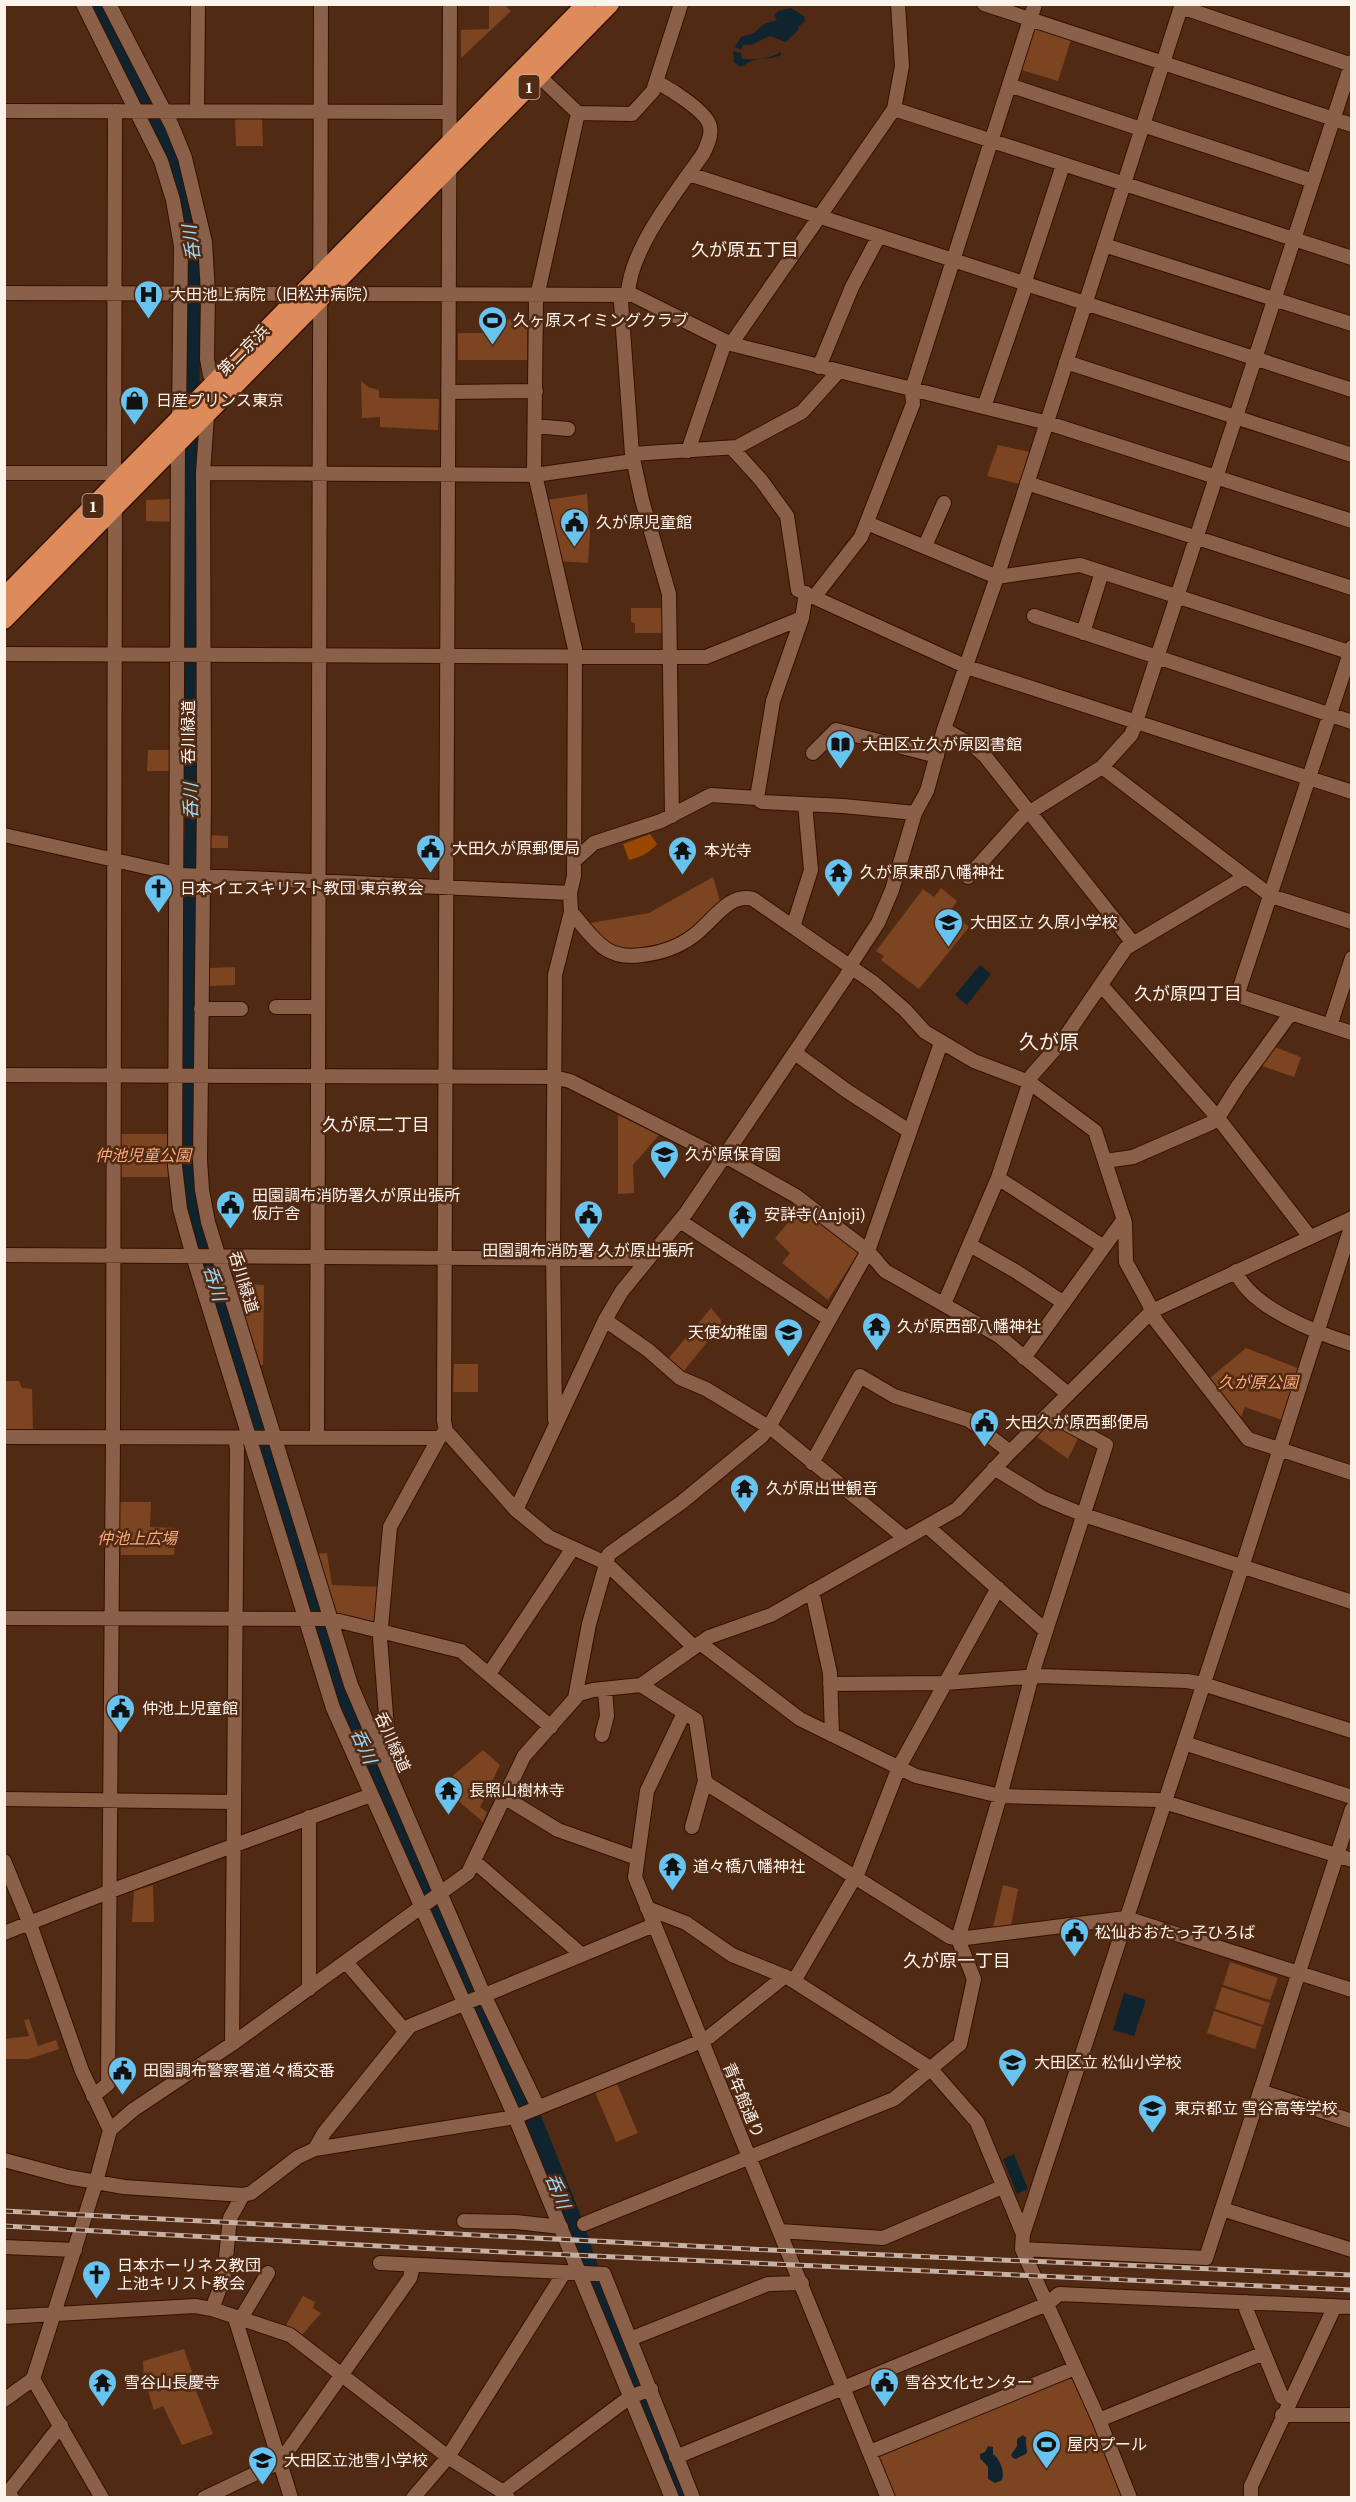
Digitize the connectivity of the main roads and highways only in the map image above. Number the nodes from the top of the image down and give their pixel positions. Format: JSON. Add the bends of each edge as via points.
{"nodes":[{"id":1,"x":586,"y":4,"type":"edge"},
{"id":2,"x":610,"y":4,"type":"edge"},
{"id":3,"x":4,"y":597,"type":"edge"},
{"id":4,"x":4,"y":620,"type":"edge"}],
"edges":[{"from":1,"to":3,"type":"highway","name":"第二京浜","number":"1","via":[[181,417],[117,476]]},
{"from":2,"to":4,"type":"highway","name":"第二京浜","number":"1"}]}
